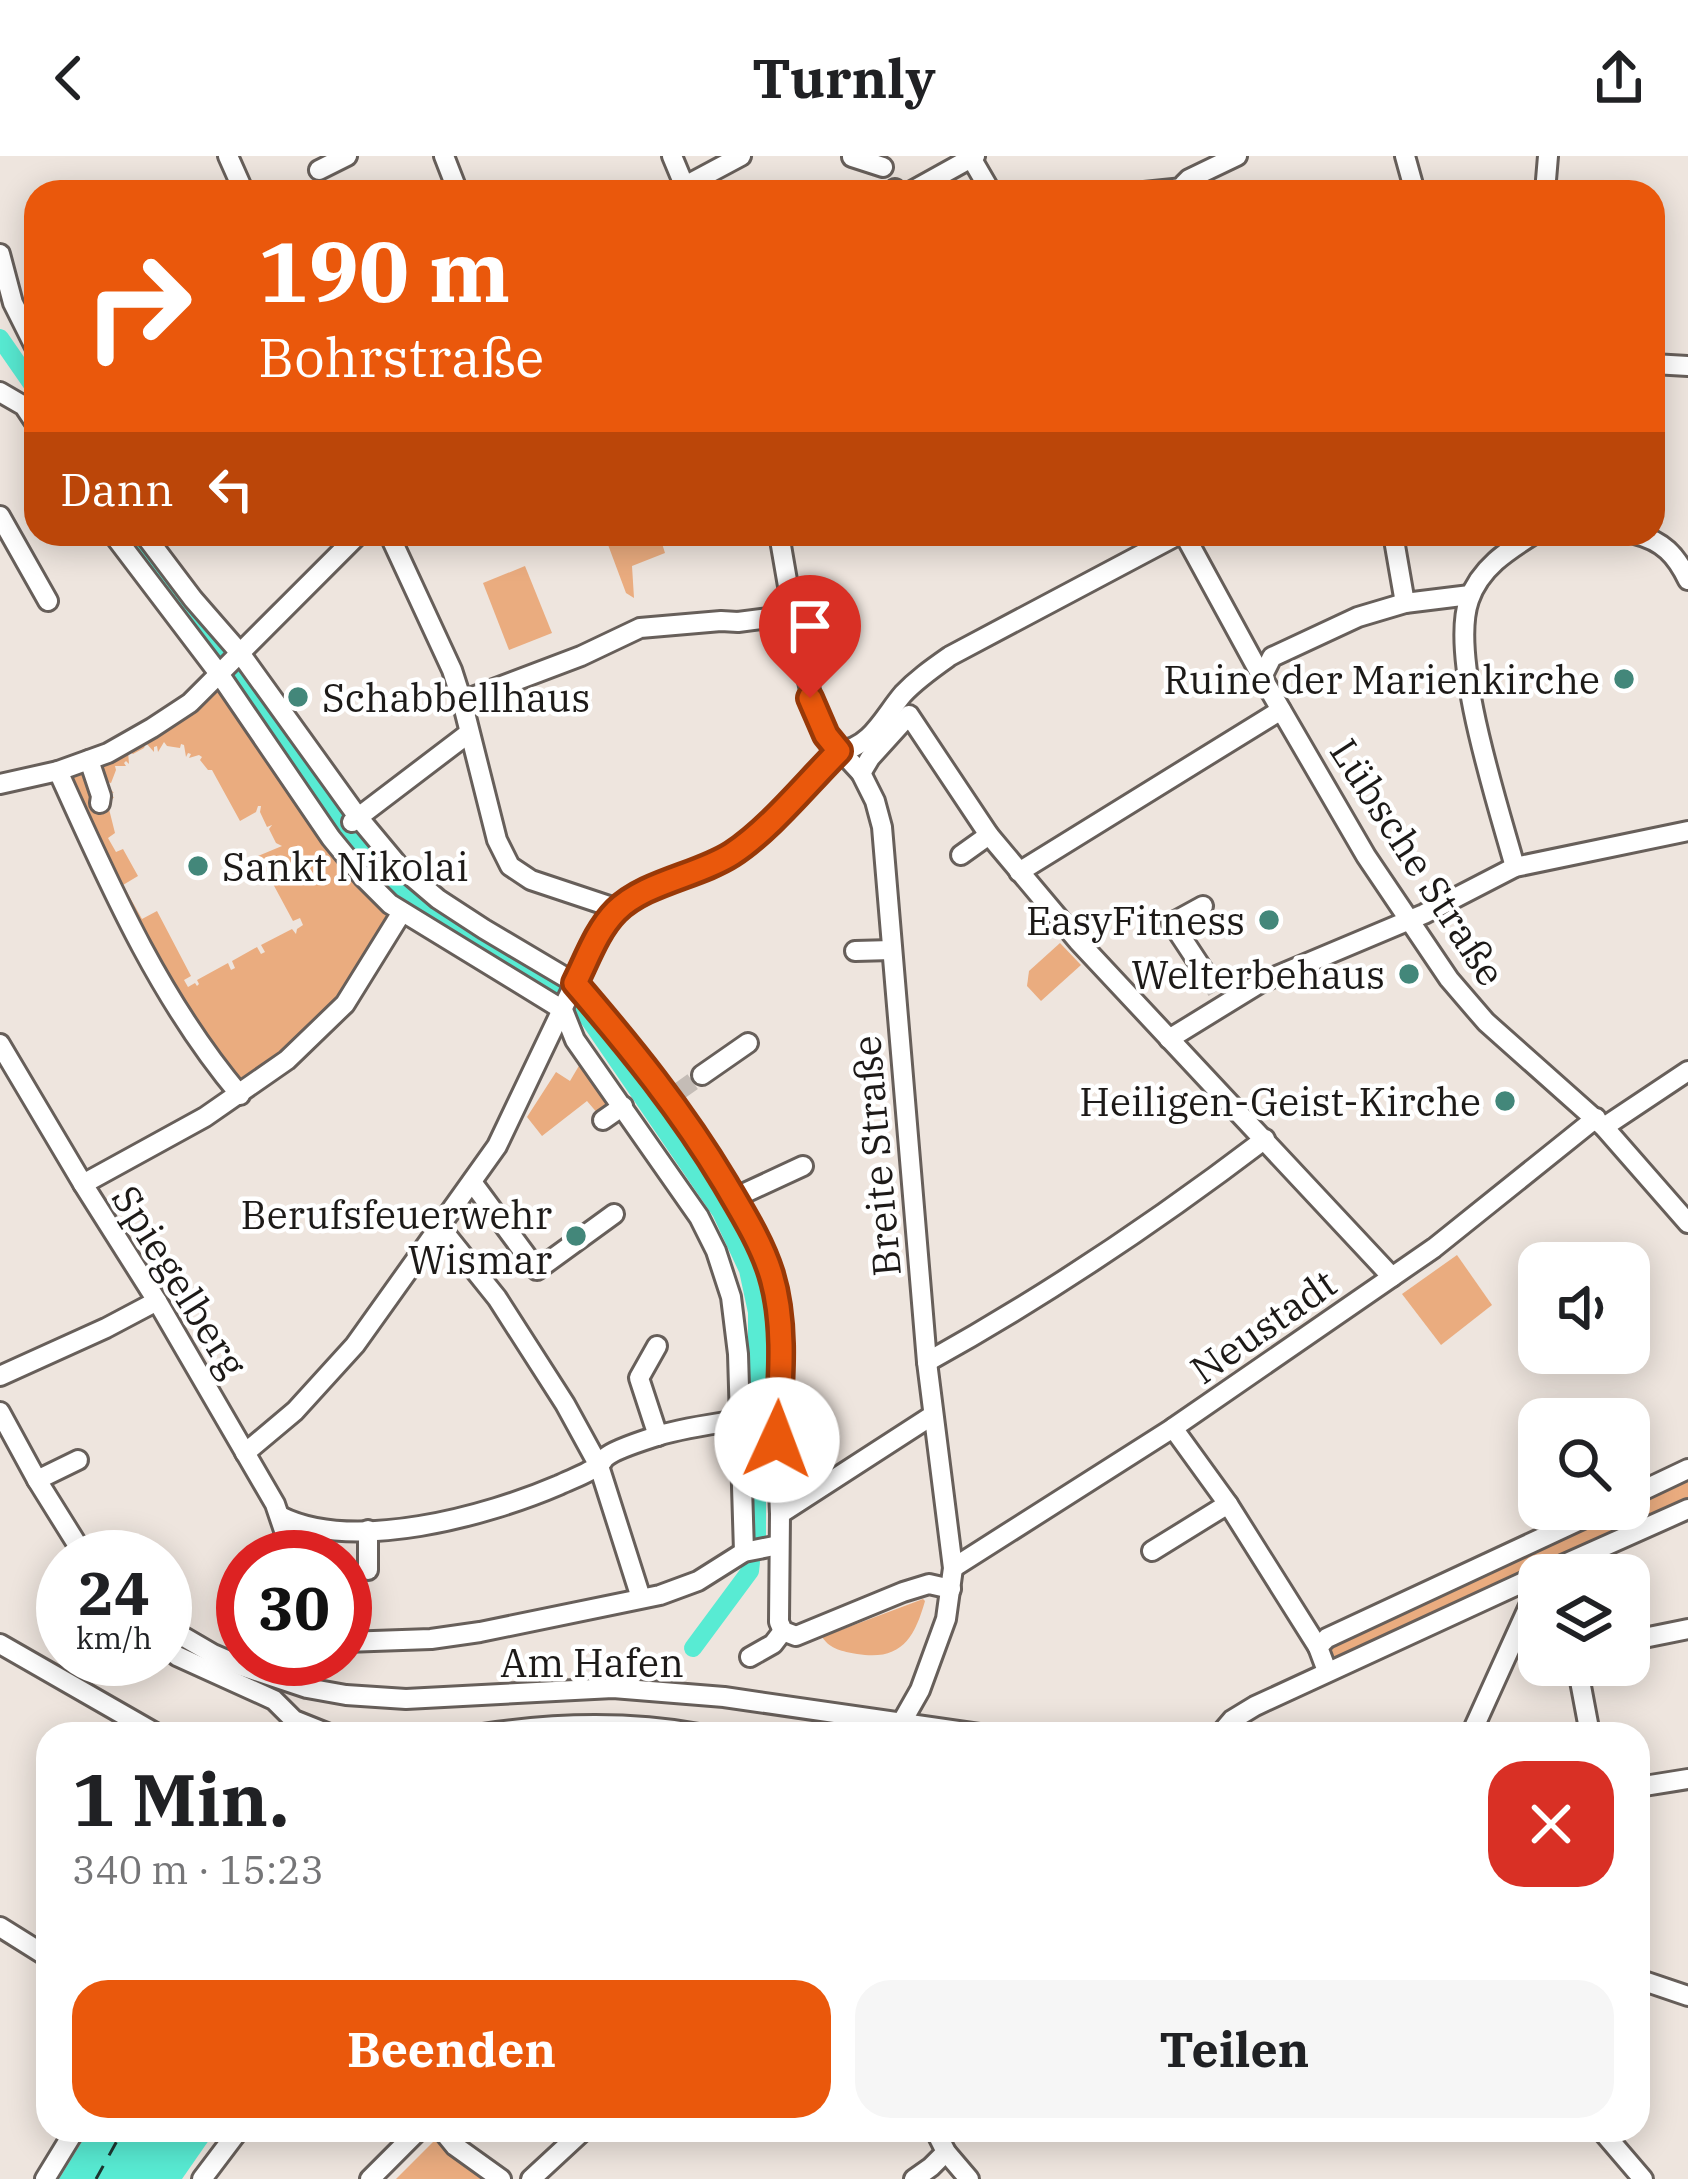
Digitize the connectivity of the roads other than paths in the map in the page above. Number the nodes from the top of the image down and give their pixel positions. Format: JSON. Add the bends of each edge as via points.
{"nodes":[{"id":1,"x":347,"y":156,"type":"edge"},
{"id":2,"x":741,"y":156,"type":"edge"},
{"id":3,"x":1238,"y":156,"type":"edge"},
{"id":4,"x":852,"y":157,"type":"edge"},
{"id":5,"x":972,"y":157,"type":"edge"},
{"id":6,"x":883,"y":167,"type":"dead end"},
{"id":7,"x":319,"y":170,"type":"dead end"},
{"id":8,"x":701,"y":180,"type":"edge"},
{"id":9,"x":924,"y":180,"type":"edge"},
{"id":10,"x":1188,"y":180,"type":"edge"},
{"id":11,"x":0,"y":254,"type":"edge"},
{"id":12,"x":24,"y":324,"type":"edge"},
{"id":13,"x":0,"y":515,"type":"edge"},
{"id":14,"x":122,"y":546,"type":"edge"},
{"id":15,"x":153,"y":546,"type":"edge"},
{"id":16,"x":347,"y":546,"type":"edge"},
{"id":17,"x":395,"y":546,"type":"edge"},
{"id":18,"x":781,"y":546,"type":"edge"},
{"id":19,"x":1159,"y":546,"type":"edge"},
{"id":20,"x":1189,"y":546,"type":"edge"},
{"id":21,"x":1395,"y":546,"type":"edge"},
{"id":22,"x":1515,"y":546,"type":"edge"},
{"id":23,"x":1664,"y":546,"type":"edge"},
{"id":24,"x":1688,"y":580,"type":"edge"},
{"id":25,"x":1470,"y":595,"type":"junction"},
{"id":26,"x":48,"y":601,"type":"dead end"},
{"id":27,"x":1405,"y":603,"type":"junction"},
{"id":28,"x":793,"y":615,"type":"junction"},
{"id":29,"x":240,"y":653,"type":"junction"},
{"id":30,"x":220,"y":675,"type":"junction"},
{"id":31,"x":1262,"y":677,"type":"junction"},
{"id":32,"x":462,"y":701,"type":"junction"},
{"id":33,"x":1281,"y":710,"type":"junction"},
{"id":34,"x":469,"y":733,"type":"junction"},
{"id":35,"x":839,"y":751,"type":"junction"},
{"id":36,"x":89,"y":760,"type":"junction"},
{"id":37,"x":58,"y":771,"type":"junction"},
{"id":38,"x":861,"y":772,"type":"junction"},
{"id":39,"x":0,"y":784,"type":"edge"},
{"id":40,"x":100,"y":803,"type":"dead end"},
{"id":41,"x":356,"y":820,"type":"junction"},
{"id":42,"x":1688,"y":831,"type":"edge"},
{"id":43,"x":989,"y":835,"type":"junction"},
{"id":44,"x":962,"y":855,"type":"dead end"},
{"id":45,"x":1515,"y":867,"type":"junction"},
{"id":46,"x":1019,"y":872,"type":"junction"},
{"id":47,"x":1203,"y":906,"type":"dead end"},
{"id":48,"x":618,"y":909,"type":"junction"},
{"id":49,"x":402,"y":912,"type":"junction"},
{"id":50,"x":1408,"y":921,"type":"junction"},
{"id":51,"x":892,"y":950,"type":"junction"},
{"id":52,"x":855,"y":951,"type":"dead end"},
{"id":53,"x":1207,"y":976,"type":"tunnel mouth"},
{"id":54,"x":575,"y":983,"type":"junction"},
{"id":55,"x":563,"y":1010,"type":"junction"},
{"id":56,"x":1168,"y":1039,"type":"junction"},
{"id":57,"x":748,"y":1043,"type":"dead end"},
{"id":58,"x":0,"y":1044,"type":"edge"},
{"id":59,"x":1688,"y":1071,"type":"edge"},
{"id":60,"x":702,"y":1075,"type":"tunnel mouth"},
{"id":61,"x":240,"y":1095,"type":"junction"},
{"id":62,"x":622,"y":1106,"type":"junction"},
{"id":63,"x":603,"y":1120,"type":"dead end"},
{"id":64,"x":1600,"y":1122,"type":"junction"},
{"id":65,"x":1265,"y":1139,"type":"junction"},
{"id":66,"x":803,"y":1166,"type":"dead end"},
{"id":67,"x":472,"y":1182,"type":"junction"},
{"id":68,"x":82,"y":1184,"type":"junction"},
{"id":69,"x":734,"y":1198,"type":"junction"},
{"id":70,"x":614,"y":1214,"type":"dead end"},
{"id":71,"x":1688,"y":1223,"type":"edge"},
{"id":72,"x":440,"y":1228,"type":"junction"},
{"id":73,"x":1392,"y":1277,"type":"junction"},
{"id":74,"x":158,"y":1301,"type":"junction"},
{"id":75,"x":657,"y":1346,"type":"dead end"},
{"id":76,"x":927,"y":1362,"type":"junction"},
{"id":77,"x":0,"y":1376,"type":"edge"},
{"id":78,"x":0,"y":1412,"type":"edge"},
{"id":79,"x":934,"y":1415,"type":"junction"},
{"id":80,"x":739,"y":1420,"type":"junction"},
{"id":81,"x":1173,"y":1428,"type":"junction"},
{"id":82,"x":658,"y":1436,"type":"junction"},
{"id":83,"x":245,"y":1453,"type":"junction"},
{"id":84,"x":78,"y":1460,"type":"dead end"},
{"id":85,"x":599,"y":1466,"type":"junction"},
{"id":86,"x":1688,"y":1469,"type":"edge"},
{"id":87,"x":38,"y":1480,"type":"junction"},
{"id":88,"x":1650,"y":1487,"type":"edge"},
{"id":89,"x":1228,"y":1504,"type":"junction"},
{"id":90,"x":1688,"y":1509,"type":"edge"},
{"id":91,"x":780,"y":1514,"type":"junction"},
{"id":92,"x":280,"y":1516,"type":"junction"},
{"id":93,"x":69,"y":1530,"type":"edge"},
{"id":94,"x":284,"y":1530,"type":"edge"},
{"id":95,"x":321,"y":1530,"type":"edge"},
{"id":96,"x":368,"y":1530,"type":"edge"},
{"id":97,"x":1559,"y":1530,"type":"edge"},
{"id":98,"x":743,"y":1547,"type":"junction"},
{"id":99,"x":775,"y":1551,"type":"junction"},
{"id":100,"x":1152,"y":1551,"type":"dead end"},
{"id":101,"x":1590,"y":1554,"type":"edge"},
{"id":102,"x":952,"y":1579,"type":"junction"},
{"id":103,"x":1518,"y":1587,"type":"edge"},
{"id":104,"x":641,"y":1598,"type":"junction"},
{"id":105,"x":1518,"y":1629,"type":"edge"},
{"id":106,"x":1688,"y":1629,"type":"edge"},
{"id":107,"x":783,"y":1631,"type":"junction"},
{"id":108,"x":1650,"y":1637,"type":"edge"},
{"id":109,"x":372,"y":1641,"type":"edge"},
{"id":110,"x":0,"y":1644,"type":"edge"},
{"id":111,"x":1318,"y":1647,"type":"junction"},
{"id":112,"x":750,"y":1657,"type":"dead end"},
{"id":113,"x":192,"y":1663,"type":"edge"},
{"id":114,"x":1327,"y":1671,"type":"junction"},
{"id":115,"x":307,"y":1686,"type":"tunnel mouth"},
{"id":116,"x":320,"y":1686,"type":"edge"},
{"id":117,"x":1581,"y":1686,"type":"edge"},
{"id":118,"x":658,"y":1705,"type":"dead end"},
{"id":119,"x":294,"y":1720,"type":"junction"},
{"id":120,"x":136,"y":1722,"type":"edge"},
{"id":121,"x":299,"y":1722,"type":"edge"},
{"id":122,"x":655,"y":1722,"type":"edge"},
{"id":123,"x":875,"y":1722,"type":"edge"},
{"id":124,"x":901,"y":1722,"type":"edge"},
{"id":125,"x":1230,"y":1722,"type":"edge"},
{"id":126,"x":1476,"y":1722,"type":"edge"},
{"id":127,"x":1588,"y":1722,"type":"edge"},
{"id":128,"x":1688,"y":1779,"type":"edge"},
{"id":129,"x":1650,"y":1785,"type":"edge"},
{"id":130,"x":0,"y":1927,"type":"edge"},
{"id":131,"x":36,"y":1950,"type":"edge"},
{"id":132,"x":1650,"y":1983,"type":"edge"},
{"id":133,"x":1688,"y":1996,"type":"edge"},
{"id":134,"x":68,"y":2142,"type":"edge"},
{"id":135,"x":230,"y":2142,"type":"edge"},
{"id":136,"x":407,"y":2142,"type":"edge"},
{"id":137,"x":452,"y":2142,"type":"edge"},
{"id":138,"x":571,"y":2142,"type":"edge"},
{"id":139,"x":942,"y":2142,"type":"edge"},
{"id":140,"x":1611,"y":2142,"type":"edge"},
{"id":141,"x":946,"y":2152,"type":"junction"},
{"id":142,"x":45,"y":2179,"type":"edge"},
{"id":143,"x":202,"y":2179,"type":"edge"},
{"id":144,"x":370,"y":2179,"type":"edge"},
{"id":145,"x":501,"y":2179,"type":"edge"},
{"id":146,"x":531,"y":2179,"type":"edge"},
{"id":147,"x":914,"y":2179,"type":"edge"},
{"id":148,"x":969,"y":2179,"type":"edge"},
{"id":149,"x":1643,"y":2179,"type":"edge"}],
"edges":[{"from":1,"to":7,"type":"street"},
{"from":2,"to":8,"type":"street"},
{"from":3,"to":10,"type":"street"},
{"from":4,"to":6,"type":"street"},
{"from":5,"to":9,"type":"street"},
{"from":11,"to":12,"type":"street"},
{"from":13,"to":26,"type":"street"},
{"from":14,"to":30,"type":"street"},
{"from":15,"to":29,"type":"street"},
{"from":16,"to":29,"type":"street"},
{"from":17,"to":32,"type":"street"},
{"from":18,"to":28,"type":"street","name":"Breite Straße"},
{"from":19,"to":35,"type":"street","via":[[950,656],[857,747]]},
{"from":20,"to":31,"type":"street","name":"Lübsche Straße"},
{"from":21,"to":27,"type":"street"},
{"from":22,"to":25,"type":"street"},
{"from":23,"to":24,"type":"street"},
{"from":25,"to":27,"type":"street"},
{"from":25,"to":45,"type":"street","via":[[1472,699]]},
{"from":27,"to":31,"type":"street","via":[[1287,649]]},
{"from":28,"to":32,"type":"street","via":[[640,628]]},
{"from":28,"to":35,"type":"street","name":"Breite Straße","via":[[810,698]]},
{"from":29,"to":30,"type":"street"},
{"from":29,"to":41,"type":"street"},
{"from":30,"to":36,"type":"street","via":[[152,728]]},
{"from":30,"to":49,"type":"street","via":[[331,838]]},
{"from":31,"to":33,"type":"street","name":"Lübsche Straße"},
{"from":32,"to":34,"type":"street"},
{"from":33,"to":46,"type":"street"},
{"from":33,"to":50,"type":"street","name":"Lübsche Straße"},
{"from":34,"to":41,"type":"street"},
{"from":34,"to":48,"type":"street","via":[[510,866]]},
{"from":35,"to":38,"type":"street","name":"Breite Straße"},
{"from":35,"to":48,"type":"street","via":[[747,843]]},
{"from":36,"to":37,"type":"street"},
{"from":36,"to":40,"type":"street"},
{"from":37,"to":39,"type":"street"},
{"from":37,"to":61,"type":"street","via":[[158,979]]},
{"from":38,"to":43,"type":"street","via":[[909,715]]},
{"from":38,"to":51,"type":"street","name":"Breite Straße","via":[[883,827]]},
{"from":41,"to":54,"type":"street","via":[[438,899]]},
{"from":42,"to":45,"type":"street"},
{"from":43,"to":44,"type":"street"},
{"from":43,"to":46,"type":"street"},
{"from":45,"to":50,"type":"street"},
{"from":46,"to":56,"type":"street"},
{"from":47,"to":53,"type":"street","via":[[1172,922]]},
{"from":48,"to":54,"type":"street"},
{"from":49,"to":55,"type":"street"},
{"from":49,"to":61,"type":"street","via":[[345,1004]]},
{"from":50,"to":56,"type":"street","via":[[1221,1000]]},
{"from":50,"to":64,"type":"street","name":"Lübsche Straße","via":[[1486,1022]]},
{"from":51,"to":52,"type":"street"},
{"from":51,"to":76,"type":"street","name":"Breite Straße"},
{"from":54,"to":55,"type":"street"},
{"from":54,"to":69,"type":"street","via":[[674,1095]]},
{"from":55,"to":62,"type":"street"},
{"from":55,"to":67,"type":"street","via":[[506,1131]]},
{"from":56,"to":65,"type":"street"},
{"from":57,"to":60,"type":"street"},
{"from":58,"to":68,"type":"street","name":"Spiegelberg"},
{"from":59,"to":64,"type":"street","name":"Neustadt"},
{"from":61,"to":68,"type":"street"},
{"from":62,"to":63,"type":"street"},
{"from":62,"to":80,"type":"street","via":[[716,1251],[731,1298]]},
{"from":64,"to":71,"type":"street","name":"Lübsche Straße"},
{"from":64,"to":73,"type":"street","name":"Neustadt"},
{"from":65,"to":73,"type":"street"},
{"from":65,"to":76,"type":"street","via":[[1016,1313]]},
{"from":66,"to":69,"type":"street"},
{"from":67,"to":70,"type":"street","via":[[537,1270]]},
{"from":67,"to":72,"type":"street"},
{"from":68,"to":74,"type":"street","name":"Spiegelberg"},
{"from":69,"to":91,"type":"street","via":[[771,1274],[779,1315]]},
{"from":72,"to":83,"type":"street","via":[[356,1346]]},
{"from":72,"to":85,"type":"street","via":[[497,1298]]},
{"from":73,"to":81,"type":"street","name":"Neustadt"},
{"from":74,"to":77,"type":"street"},
{"from":74,"to":83,"type":"street","name":"Spiegelberg"},
{"from":75,"to":82,"type":"street","via":[[639,1378]]},
{"from":76,"to":79,"type":"street","name":"Breite Straße"},
{"from":78,"to":87,"type":"street"},
{"from":79,"to":91,"type":"street"},
{"from":79,"to":102,"type":"street","name":"Breite Straße"},
{"from":80,"to":82,"type":"street"},
{"from":80,"to":98,"type":"street"},
{"from":81,"to":89,"type":"street"},
{"from":81,"to":102,"type":"street","name":"Neustadt"},
{"from":82,"to":85,"type":"street"},
{"from":83,"to":92,"type":"street","name":"Spiegelberg"},
{"from":84,"to":87,"type":"street"},
{"from":85,"to":96,"type":"street","via":[[504,1507]]},
{"from":85,"to":104,"type":"street"},
{"from":86,"to":88,"type":"street"},
{"from":87,"to":93,"type":"street"},
{"from":89,"to":100,"type":"street"},
{"from":89,"to":111,"type":"street"},
{"from":90,"to":101,"type":"street"},
{"from":91,"to":99,"type":"street"},
{"from":92,"to":94,"type":"street","name":"Spiegelberg"},
{"from":92,"to":95,"type":"street"},
{"from":97,"to":111,"type":"street"},
{"from":98,"to":99,"type":"street"},
{"from":98,"to":104,"type":"street","via":[[698,1581]]},
{"from":99,"to":107,"type":"street"},
{"from":102,"to":107,"type":"street","via":[[796,1636]]},
{"from":102,"to":124,"type":"street","via":[[924,1680]]},
{"from":103,"to":114,"type":"street"},
{"from":104,"to":109,"type":"street","via":[[464,1634]]},
{"from":105,"to":126,"type":"street"},
{"from":106,"to":108,"type":"street"},
{"from":107,"to":112,"type":"street"},
{"from":110,"to":120,"type":"street"},
{"from":111,"to":114,"type":"street"},
{"from":113,"to":119,"type":"street","via":[[274,1700]]},
{"from":114,"to":125,"type":"street"},
{"from":115,"to":119,"type":"street"},
{"from":116,"to":123,"type":"street","name":"Am Hafen","via":[[406,1700],[613,1688]]},
{"from":117,"to":127,"type":"street"},
{"from":118,"to":122,"type":"street"},
{"from":119,"to":121,"type":"street"},
{"from":128,"to":129,"type":"street"},
{"from":130,"to":131,"type":"street"},
{"from":132,"to":133,"type":"street"},
{"from":134,"to":142,"type":"street"},
{"from":135,"to":143,"type":"street"},
{"from":136,"to":144,"type":"street"},
{"from":137,"to":145,"type":"street"},
{"from":138,"to":146,"type":"street"},
{"from":139,"to":141,"type":"street"},
{"from":140,"to":149,"type":"street"},
{"from":141,"to":147,"type":"street"},
{"from":141,"to":148,"type":"street"}]}
